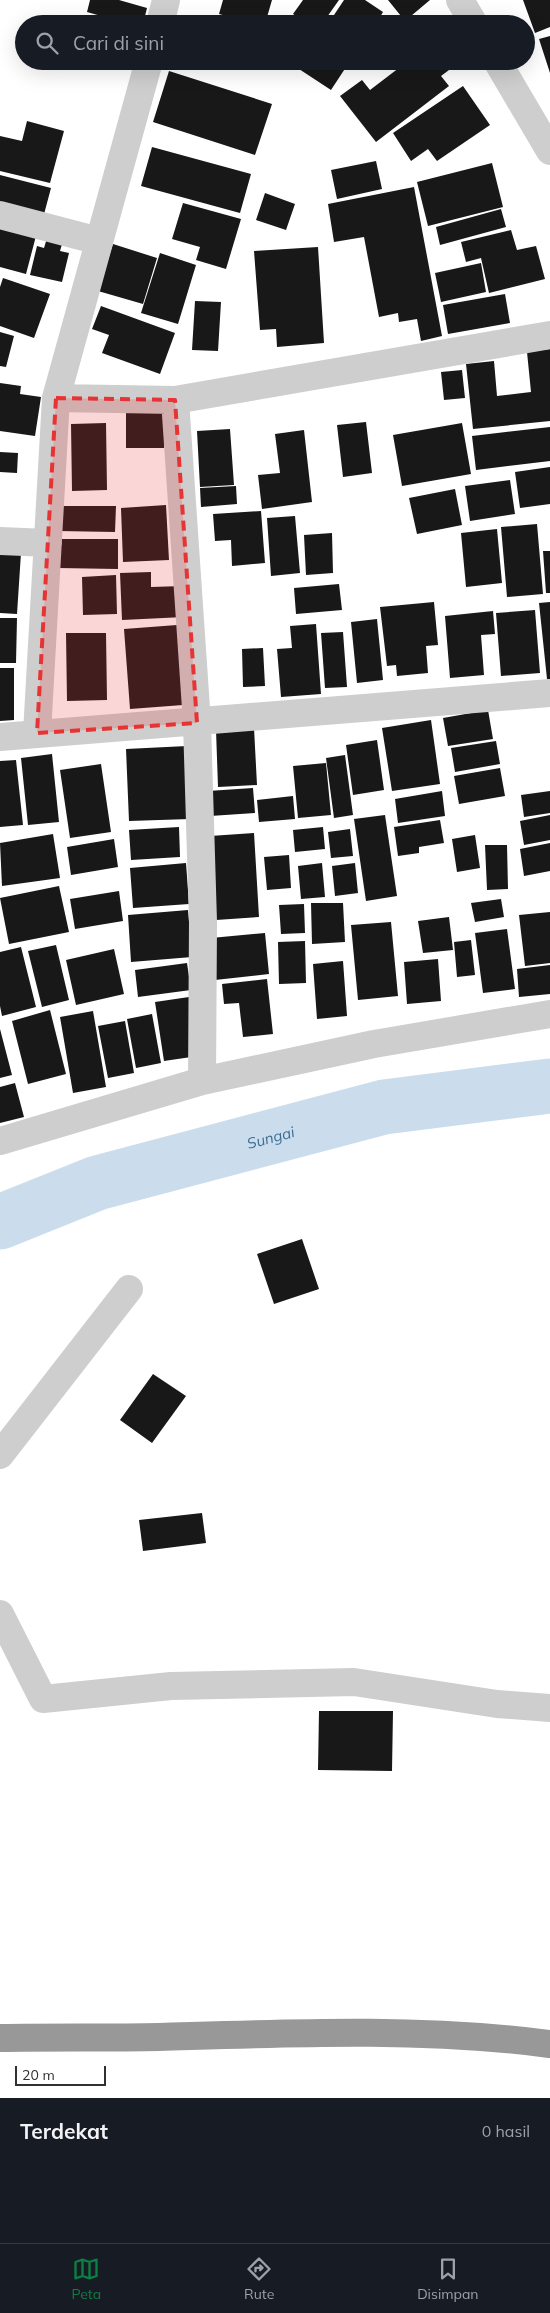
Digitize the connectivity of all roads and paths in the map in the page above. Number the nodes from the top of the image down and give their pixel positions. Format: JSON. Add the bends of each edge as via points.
{"nodes":[{"id":1,"x":166,"y":0,"type":"edge"},
{"id":2,"x":460,"y":0,"type":"edge"},
{"id":3,"x":162,"y":15,"type":"edge"},
{"id":4,"x":469,"y":15,"type":"edge"},
{"id":5,"x":146,"y":70,"type":"edge"},
{"id":6,"x":502,"y":70,"type":"edge"},
{"id":7,"x":550,"y":151,"type":"edge"},
{"id":8,"x":0,"y":215,"type":"edge"},
{"id":9,"x":99,"y":241,"type":"junction"},
{"id":10,"x":550,"y":335,"type":"edge"},
{"id":11,"x":56,"y":398,"type":"junction"},
{"id":12,"x":175,"y":400,"type":"junction"},
{"id":13,"x":0,"y":541,"type":"edge"},
{"id":14,"x":48,"y":543,"type":"junction"},
{"id":15,"x":550,"y":693,"type":"edge"},
{"id":16,"x":197,"y":723,"type":"junction"},
{"id":17,"x":37,"y":733,"type":"junction"},
{"id":18,"x":0,"y":738,"type":"edge"},
{"id":19,"x":550,"y":1014,"type":"edge"},
{"id":20,"x":202,"y":1081,"type":"junction"},
{"id":21,"x":0,"y":1141,"type":"edge"},
{"id":22,"x":129,"y":1289,"type":"dead end"},
{"id":23,"x":0,"y":1455,"type":"edge"},
{"id":24,"x":0,"y":1614,"type":"edge"},
{"id":25,"x":550,"y":1708,"type":"edge"},
{"id":26,"x":0,"y":2038,"type":"edge"},
{"id":27,"x":550,"y":2044,"type":"edge"}],
"edges":[{"from":1,"to":3,"type":"street"},
{"from":2,"to":4,"type":"street"},
{"from":5,"to":9,"type":"street"},
{"from":6,"to":7,"type":"street"},
{"from":8,"to":9,"type":"street"},
{"from":9,"to":11,"type":"street"},
{"from":10,"to":12,"type":"street"},
{"from":11,"to":12,"type":"street"},
{"from":11,"to":14,"type":"street"},
{"from":12,"to":16,"type":"street"},
{"from":13,"to":14,"type":"street"},
{"from":14,"to":17,"type":"street"},
{"from":15,"to":16,"type":"street"},
{"from":16,"to":17,"type":"street"},
{"from":16,"to":20,"type":"street","via":[[203,922]]},
{"from":17,"to":18,"type":"street"},
{"from":19,"to":20,"type":"street","via":[[374,1044]]},
{"from":20,"to":21,"type":"street"},
{"from":22,"to":23,"type":"street"},
{"from":24,"to":25,"type":"street","via":[[43,1699],[171,1686],[354,1682],[498,1704]]},
{"from":26,"to":27,"type":"highway","via":[[281,2032],[416,2034]]}]}
